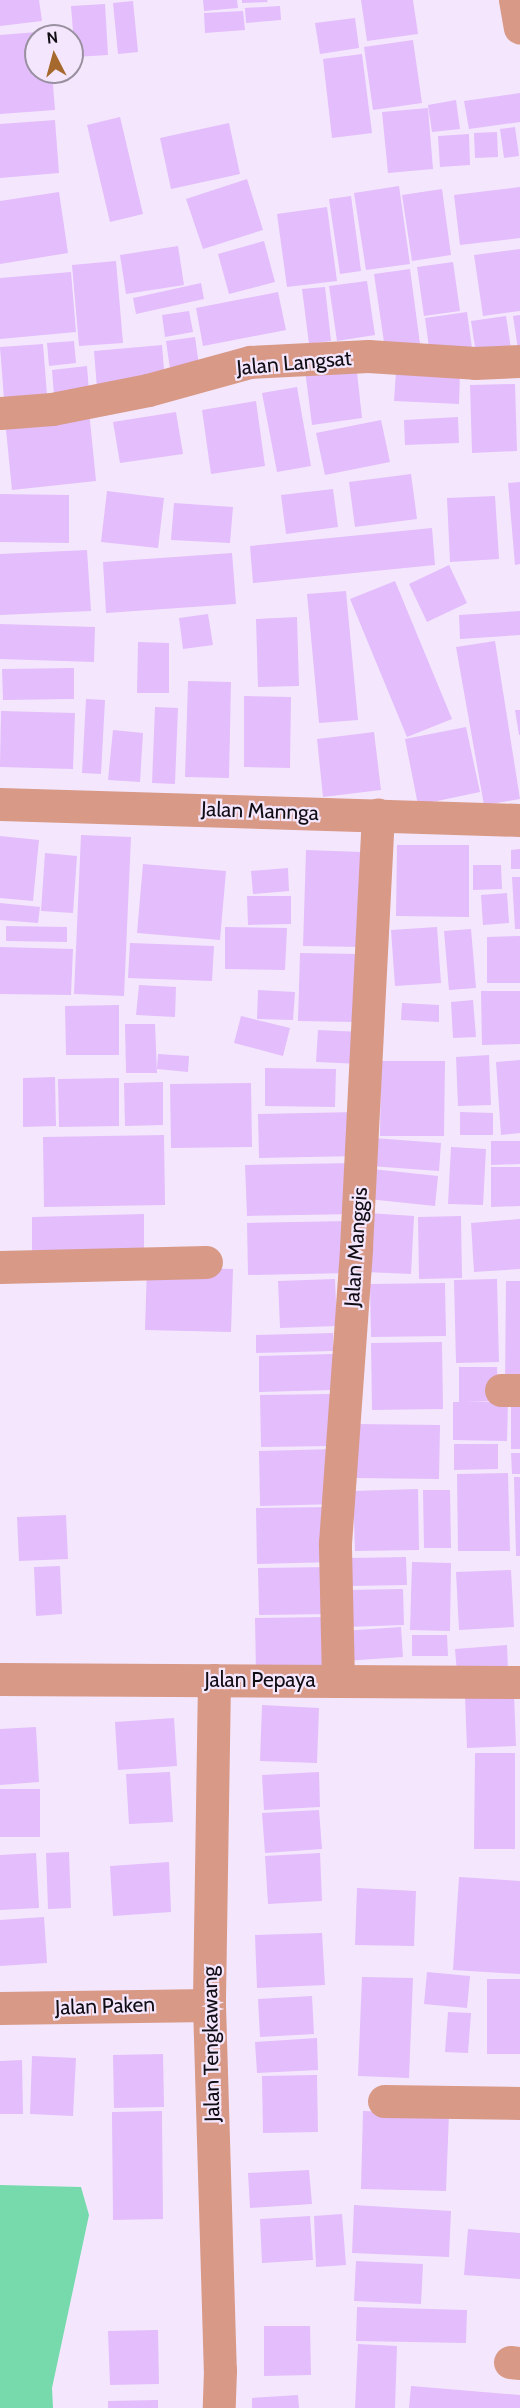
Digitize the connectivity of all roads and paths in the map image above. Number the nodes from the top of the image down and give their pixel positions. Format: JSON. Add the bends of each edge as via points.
{"nodes":[{"id":1,"x":515,"y":0,"type":"edge"},
{"id":2,"x":520,"y":28,"type":"edge"},
{"id":3,"x":520,"y":361,"type":"edge"},
{"id":4,"x":0,"y":413,"type":"edge"},
{"id":5,"x":0,"y":804,"type":"edge"},
{"id":6,"x":378,"y":814,"type":"junction"},
{"id":7,"x":520,"y":820,"type":"edge"},
{"id":8,"x":206,"y":1262,"type":"dead end"},
{"id":9,"x":0,"y":1268,"type":"edge"},
{"id":10,"x":0,"y":1679,"type":"edge"},
{"id":11,"x":214,"y":1680,"type":"junction"},
{"id":12,"x":338,"y":1680,"type":"junction"},
{"id":13,"x":520,"y":1682,"type":"edge"},
{"id":14,"x":209,"y":2004,"type":"junction"},
{"id":15,"x":0,"y":2008,"type":"edge"},
{"id":16,"x":384,"y":2101,"type":"dead end"},
{"id":17,"x":520,"y":2103,"type":"edge"},
{"id":18,"x":219,"y":2408,"type":"edge"}],
"edges":[{"from":1,"to":2,"type":"street"},
{"from":3,"to":4,"type":"street","name":"Jalan Langsat","via":[[475,363],[368,356],[250,362],[148,390],[52,409]]},
{"from":5,"to":6,"type":"street","name":"Jalan Mannga"},
{"from":6,"to":7,"type":"street","name":"Jalan Mannga"},
{"from":6,"to":12,"type":"street","name":"Jalan Manggis","via":[[356,1248],[335,1543]]},
{"from":8,"to":9,"type":"street"},
{"from":10,"to":11,"type":"street","name":"Jalan Pepaya"},
{"from":11,"to":12,"type":"street","name":"Jalan Pepaya"},
{"from":11,"to":14,"type":"street","name":"Jalan Tengkawang"},
{"from":12,"to":13,"type":"street","name":"Jalan Pepaya"},
{"from":14,"to":15,"type":"street","name":"Jalan Paken"},
{"from":14,"to":18,"type":"street","name":"Jalan Tengkawang"},
{"from":16,"to":17,"type":"street"}]}
